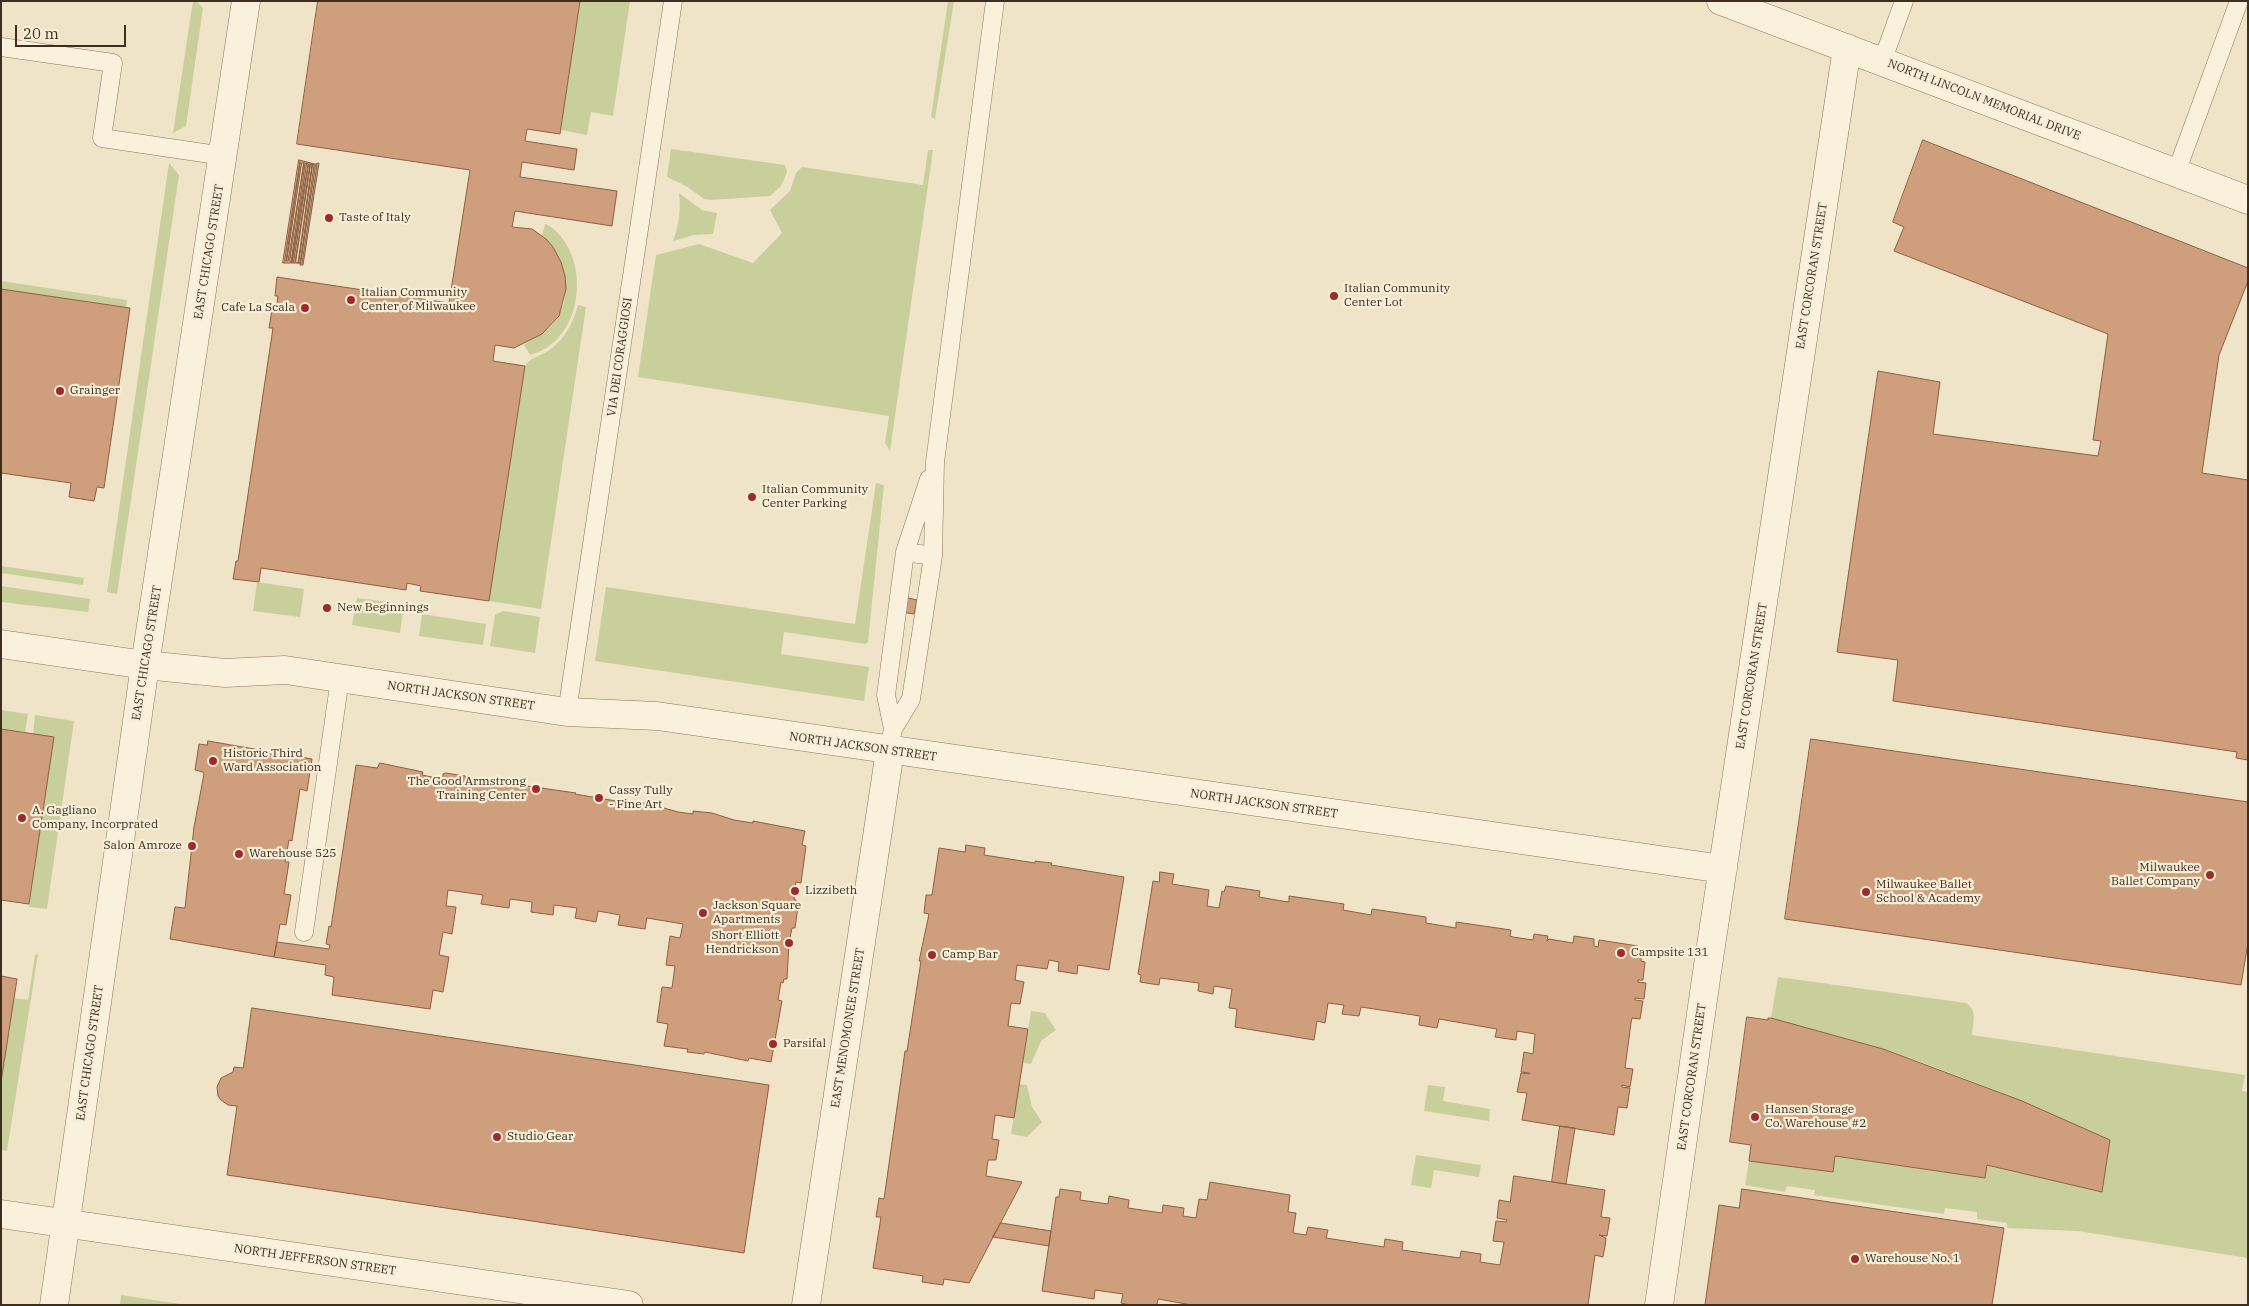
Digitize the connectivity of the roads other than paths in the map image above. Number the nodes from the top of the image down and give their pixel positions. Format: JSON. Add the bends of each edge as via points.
{"nodes":[{"id":1,"x":246,"y":1,"type":"edge"},
{"id":2,"x":673,"y":1,"type":"edge"},
{"id":3,"x":994,"y":1,"type":"edge"},
{"id":4,"x":1720,"y":1,"type":"edge"},
{"id":5,"x":1904,"y":1,"type":"edge"},
{"id":6,"x":2239,"y":1,"type":"edge"},
{"id":7,"x":1,"y":47,"type":"edge"},
{"id":8,"x":1847,"y":48,"type":"junction"},
{"id":9,"x":1882,"y":62,"type":"junction"},
{"id":10,"x":224,"y":156,"type":"junction"},
{"id":11,"x":2176,"y":173,"type":"junction"},
{"id":12,"x":2248,"y":200,"type":"edge"},
{"id":13,"x":935,"y":462,"type":"junction"},
{"id":14,"x":906,"y":552,"type":"junction"},
{"id":15,"x":933,"y":556,"type":"junction"},
{"id":16,"x":1,"y":644,"type":"edge"},
{"id":17,"x":145,"y":665,"type":"junction"},
{"id":18,"x":340,"y":678,"type":"junction"},
{"id":19,"x":567,"y":712,"type":"junction"},
{"id":20,"x":892,"y":740,"type":"junction"},
{"id":21,"x":1723,"y":868,"type":"junction"},
{"id":22,"x":304,"y":932,"type":"dead end"},
{"id":23,"x":1,"y":1214,"type":"edge"},
{"id":24,"x":66,"y":1224,"type":"junction"},
{"id":25,"x":54,"y":1305,"type":"edge"},
{"id":26,"x":629,"y":1305,"type":"edge"},
{"id":27,"x":806,"y":1305,"type":"edge"},
{"id":28,"x":1659,"y":1305,"type":"edge"}],
"edges":[{"from":1,"to":10,"type":"street","name":"EAST CHICAGO STREET"},
{"from":2,"to":19,"type":"lane","name":"VIA DEI CORAGGIOSI"},
{"from":3,"to":13,"type":"lane"},
{"from":4,"to":8,"type":"street","name":"NORTH LINCOLN MEMORIAL DRIVE"},
{"from":5,"to":9,"type":"lane"},
{"from":6,"to":11,"type":"lane"},
{"from":7,"to":10,"type":"lane","via":[[113,63],[102,138]]},
{"from":8,"to":9,"type":"street","name":"NORTH LINCOLN MEMORIAL DRIVE"},
{"from":8,"to":21,"type":"street","name":"EAST CORCORAN STREET"},
{"from":9,"to":11,"type":"street","name":"NORTH LINCOLN MEMORIAL DRIVE"},
{"from":10,"to":17,"type":"street","name":"EAST CHICAGO STREET"},
{"from":11,"to":12,"type":"street","name":"NORTH LINCOLN MEMORIAL DRIVE"},
{"from":13,"to":14,"type":"lane"},
{"from":13,"to":15,"type":"lane"},
{"from":14,"to":15,"type":"lane"},
{"from":14,"to":20,"type":"lane","via":[[886,695]]},
{"from":15,"to":20,"type":"lane","via":[[911,699]]},
{"from":16,"to":17,"type":"street","name":"NORTH JACKSON STREET"},
{"from":17,"to":18,"type":"street","name":"NORTH JACKSON STREET","via":[[218,673],[285,670]]},
{"from":17,"to":24,"type":"street","name":"EAST CHICAGO STREET"},
{"from":18,"to":19,"type":"street","name":"NORTH JACKSON STREET"},
{"from":18,"to":22,"type":"lane"},
{"from":19,"to":20,"type":"street","name":"NORTH JACKSON STREET","via":[[657,716]]},
{"from":20,"to":21,"type":"street","name":"NORTH JACKSON STREET"},
{"from":20,"to":27,"type":"street","name":"EAST MENOMONEE STREET"},
{"from":21,"to":28,"type":"street","name":"EAST CORCORAN STREET"},
{"from":23,"to":24,"type":"street","name":"NORTH JEFFERSON STREET"},
{"from":24,"to":25,"type":"street","name":"EAST CHICAGO STREET"},
{"from":24,"to":26,"type":"street","name":"NORTH JEFFERSON STREET"}]}
